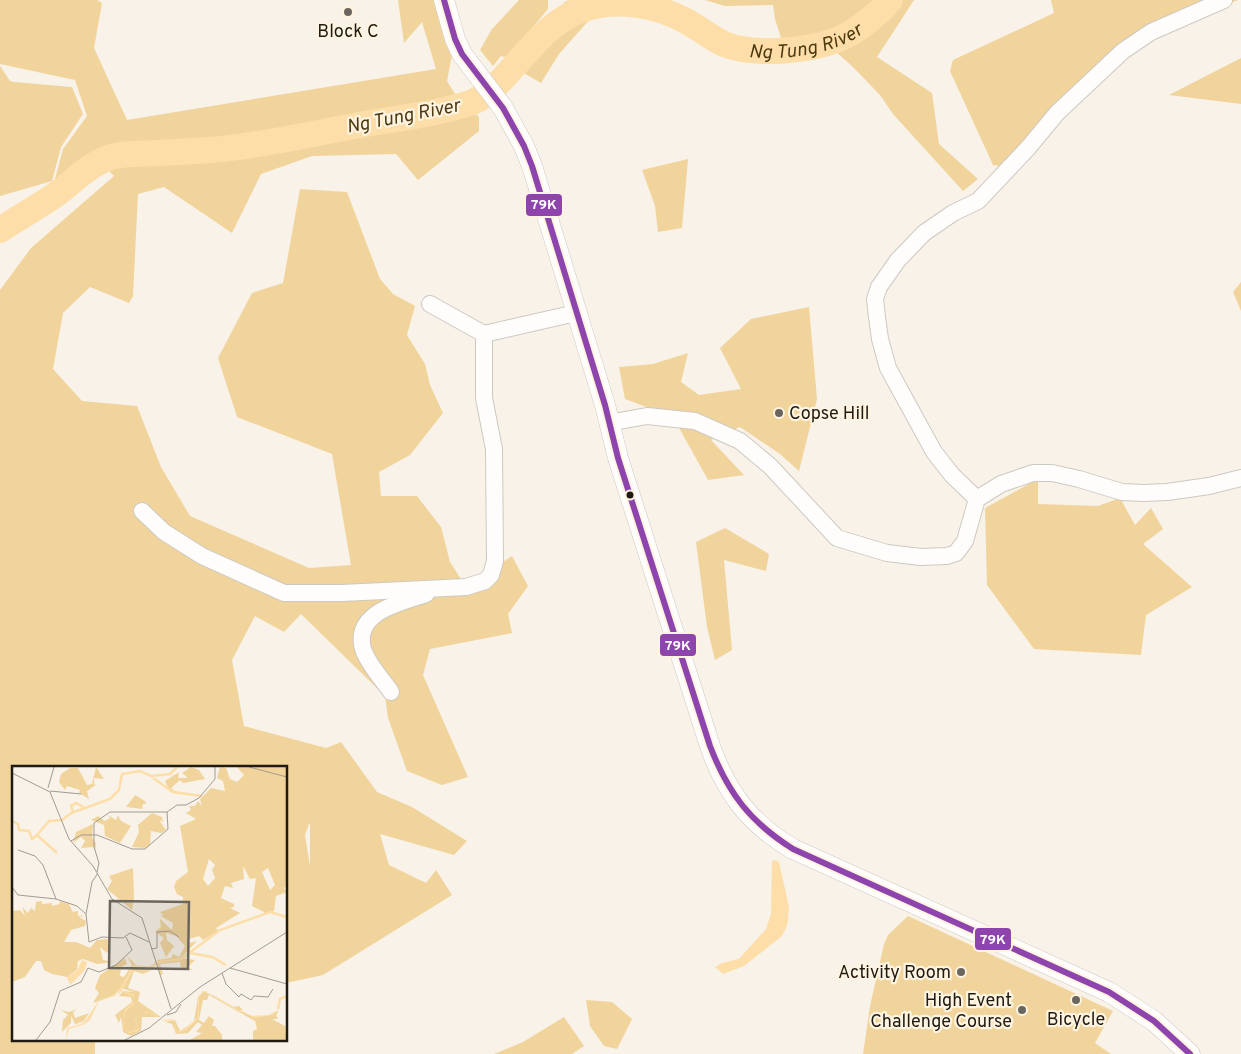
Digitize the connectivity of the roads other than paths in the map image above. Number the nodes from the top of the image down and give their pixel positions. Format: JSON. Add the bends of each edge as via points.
{"nodes":[{"id":1,"x":444,"y":0,"type":"edge"},
{"id":2,"x":1224,"y":0,"type":"edge"},
{"id":3,"x":430,"y":304,"type":"dead end"},
{"id":4,"x":576,"y":313,"type":"junction"},
{"id":5,"x":484,"y":334,"type":"junction"},
{"id":6,"x":608,"y":423,"type":"junction"},
{"id":7,"x":1241,"y":478,"type":"edge"},
{"id":8,"x":977,"y":499,"type":"junction"},
{"id":9,"x":142,"y":511,"type":"dead end"},
{"id":10,"x":442,"y":589,"type":"junction"},
{"id":11,"x":391,"y":692,"type":"dead end"},
{"id":12,"x":1190,"y":1054,"type":"edge"}],
"edges":[{"from":1,"to":4,"type":"street","via":[[462,54],[503,108],[524,146]]},
{"from":2,"to":8,"type":"street","via":[[1151,32],[1122,51],[1057,113],[978,201],[924,233],[879,286],[875,299],[888,368],[934,452]]},
{"from":3,"to":5,"type":"street"},
{"from":4,"to":5,"type":"street"},
{"from":4,"to":6,"type":"street"},
{"from":5,"to":10,"type":"street","via":[[484,398],[494,449],[494,561],[491,575],[485,581]]},
{"from":6,"to":8,"type":"street","via":[[647,416],[695,421],[740,441],[770,466],[837,538],[887,553],[921,557],[956,553],[965,541]]},
{"from":6,"to":12,"type":"street","via":[[715,762],[748,814],[772,836],[807,856],[1109,992],[1148,1017]]},
{"from":7,"to":8,"type":"street","via":[[1209,486],[1144,493],[1122,492],[1052,473],[1033,473],[1001,484]]},
{"from":9,"to":10,"type":"street","via":[[164,532],[202,556],[284,593]]},
{"from":10,"to":11,"type":"street","via":[[384,609],[364,627],[363,649]]}]}
